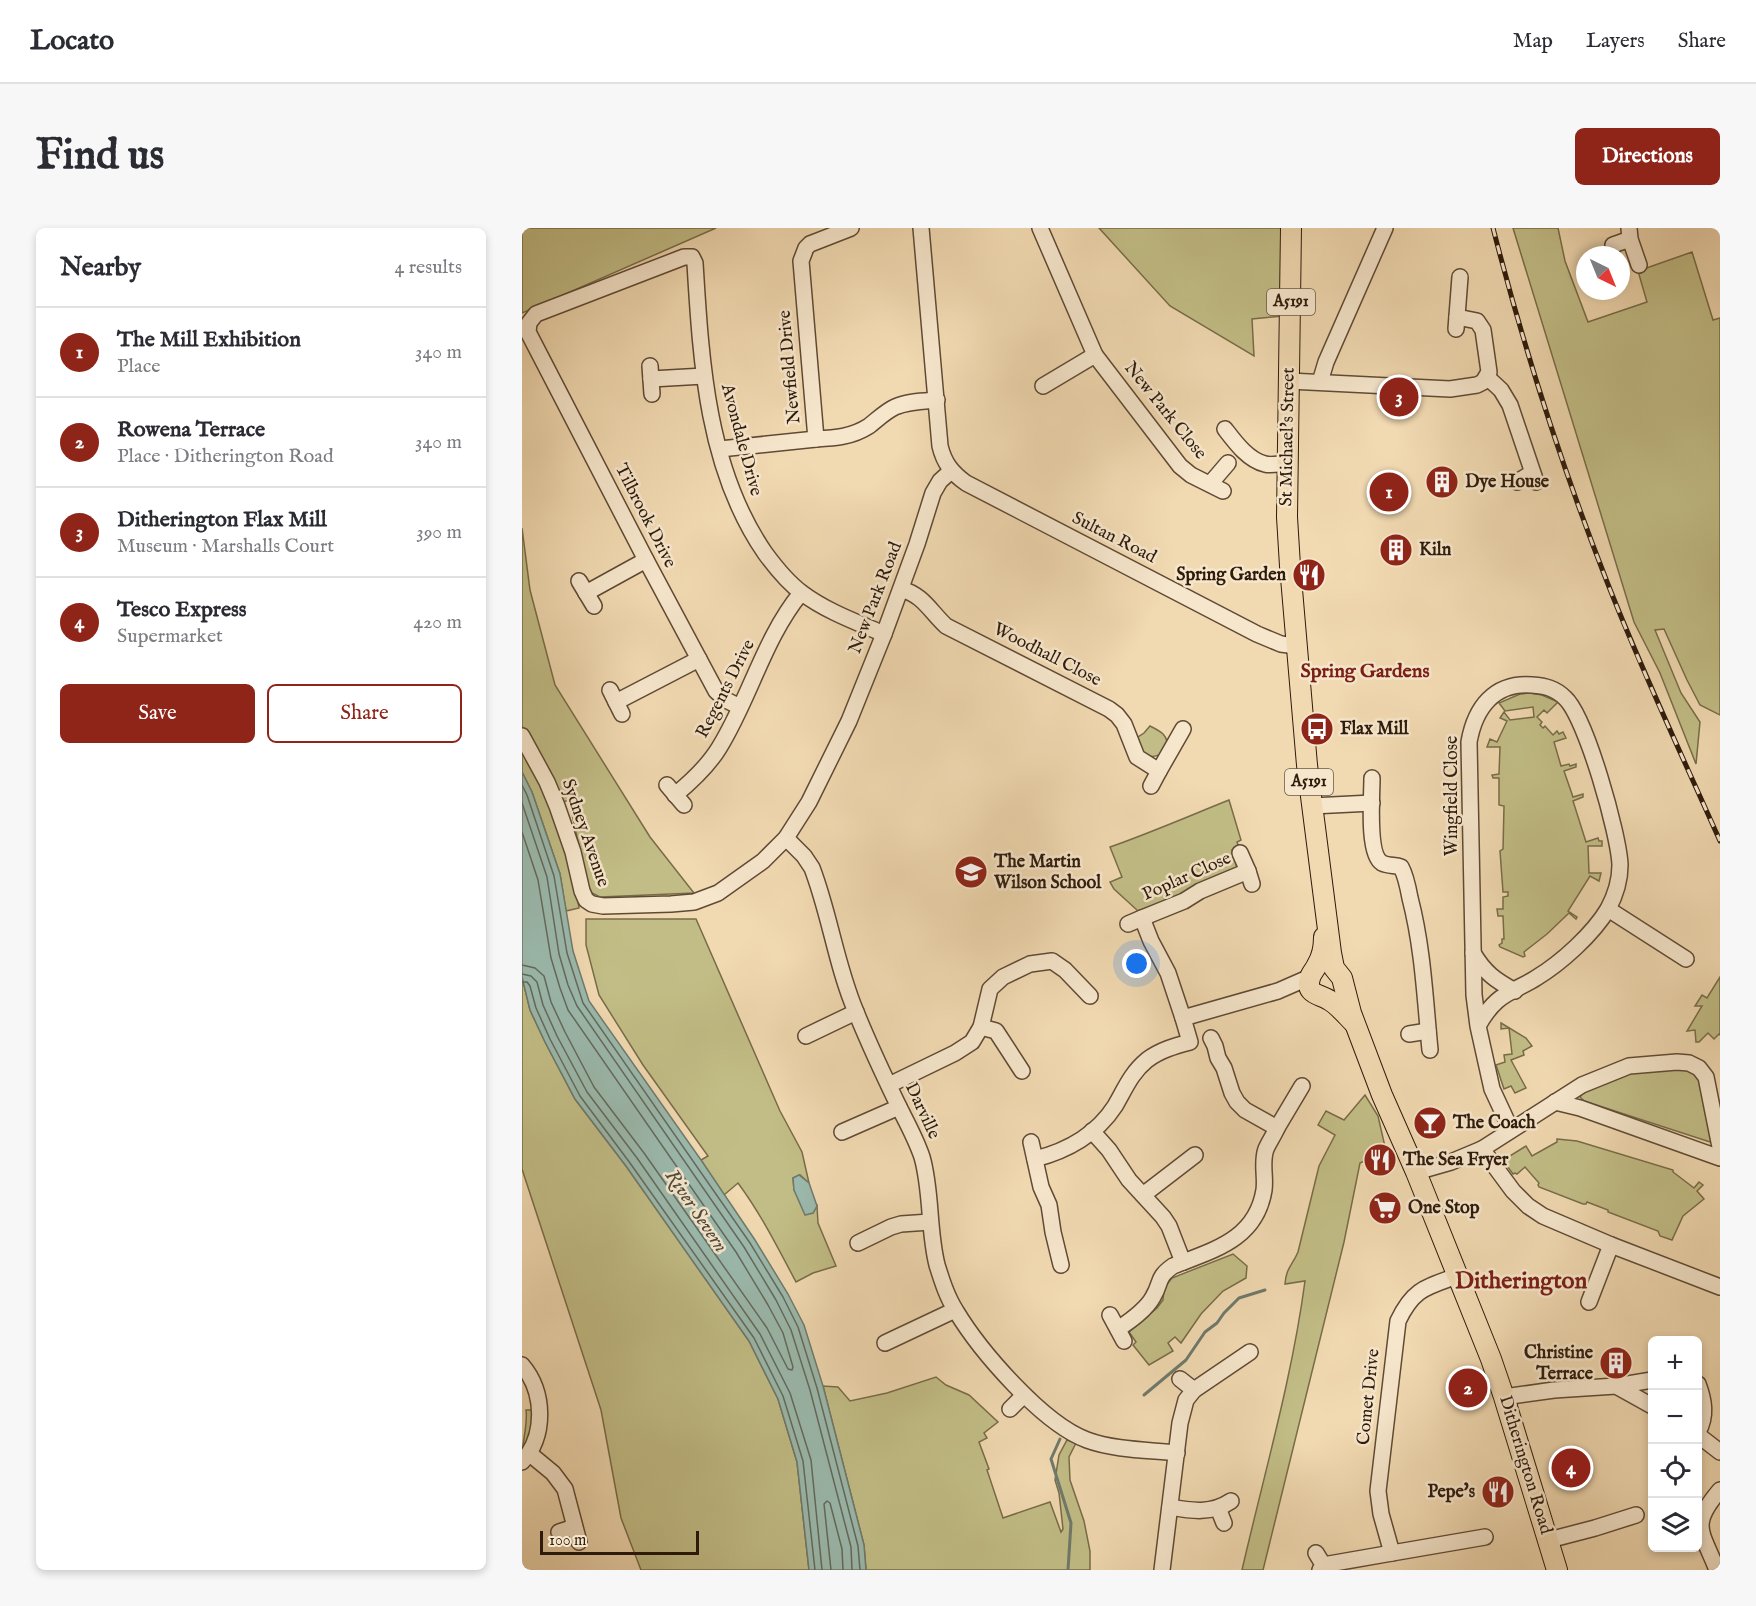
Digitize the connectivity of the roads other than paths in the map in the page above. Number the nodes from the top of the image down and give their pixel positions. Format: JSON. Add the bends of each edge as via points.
{"nodes":[{"id":1,"x":851,"y":228,"type":"edge"},
{"id":2,"x":921,"y":228,"type":"edge"},
{"id":3,"x":1040,"y":228,"type":"edge"},
{"id":4,"x":1291,"y":228,"type":"edge"},
{"id":5,"x":1385,"y":228,"type":"edge"},
{"id":6,"x":1630,"y":234,"type":"edge"},
{"id":7,"x":1613,"y":245,"type":"dead end"},
{"id":8,"x":692,"y":257,"type":"joint"},
{"id":9,"x":1639,"y":265,"type":"dead end"},
{"id":10,"x":1460,"y":277,"type":"dead end"},
{"id":11,"x":1095,"y":356,"type":"junction"},
{"id":12,"x":704,"y":376,"type":"junction"},
{"id":13,"x":1487,"y":377,"type":"junction"},
{"id":14,"x":651,"y":380,"type":"dead end"},
{"id":15,"x":1288,"y":381,"type":"junction"},
{"id":16,"x":1320,"y":382,"type":"junction"},
{"id":17,"x":1043,"y":386,"type":"dead end"},
{"id":18,"x":937,"y":400,"type":"junction"},
{"id":19,"x":1226,"y":429,"type":"dead end"},
{"id":20,"x":816,"y":439,"type":"junction"},
{"id":21,"x":720,"y":449,"type":"junction"},
{"id":22,"x":1228,"y":462,"type":"dead end"},
{"id":23,"x":1289,"y":463,"type":"junction"},
{"id":24,"x":951,"y":471,"type":"junction"},
{"id":25,"x":1518,"y":482,"type":"dead end"},
{"id":26,"x":646,"y":560,"type":"junction"},
{"id":27,"x":901,"y":589,"type":"junction"},
{"id":28,"x":801,"y":593,"type":"junction"},
{"id":29,"x":587,"y":594,"type":"dead end"},
{"id":30,"x":884,"y":634,"type":"junction"},
{"id":31,"x":1296,"y":646,"type":"junction"},
{"id":32,"x":699,"y":659,"type":"junction"},
{"id":33,"x":616,"y":702,"type":"dead end"},
{"id":34,"x":740,"y":707,"type":"junction"},
{"id":35,"x":1183,"y":729,"type":"dead end"},
{"id":36,"x":522,"y":736,"type":"edge"},
{"id":37,"x":1159,"y":771,"type":"junction"},
{"id":38,"x":1372,"y":778,"type":"dead end"},
{"id":39,"x":1151,"y":786,"type":"dead end"},
{"id":40,"x":676,"y":795,"type":"dead end"},
{"id":41,"x":1372,"y":803,"type":"junction"},
{"id":42,"x":1312,"y":806,"type":"junction"},
{"id":43,"x":786,"y":838,"type":"junction"},
{"id":44,"x":1240,"y":854,"type":"dead end"},
{"id":45,"x":671,"y":904,"type":"joint"},
{"id":46,"x":1608,"y":909,"type":"junction"},
{"id":47,"x":1142,"y":918,"type":"junction"},
{"id":48,"x":1128,"y":924,"type":"dead end"},
{"id":49,"x":1473,"y":953,"type":"junction"},
{"id":50,"x":1686,"y":959,"type":"dead end"},
{"id":51,"x":1324,"y":982,"type":"junction"},
{"id":52,"x":1515,"y":991,"type":"junction"},
{"id":53,"x":1090,"y":996,"type":"dead end"},
{"id":54,"x":856,"y":1012,"type":"junction"},
{"id":55,"x":1204,"y":1012,"type":"junction"},
{"id":56,"x":1184,"y":1018,"type":"junction"},
{"id":57,"x":1478,"y":1026,"type":"junction"},
{"id":58,"x":981,"y":1028,"type":"junction"},
{"id":59,"x":1428,"y":1031,"type":"junction"},
{"id":60,"x":1409,"y":1034,"type":"dead end"},
{"id":61,"x":806,"y":1036,"type":"dead end"},
{"id":62,"x":1210,"y":1038,"type":"junction"},
{"id":63,"x":1190,"y":1042,"type":"junction"},
{"id":64,"x":1430,"y":1050,"type":"dead end"},
{"id":65,"x":1022,"y":1071,"type":"dead end"},
{"id":66,"x":889,"y":1085,"type":"junction"},
{"id":67,"x":1302,"y":1086,"type":"dead end"},
{"id":68,"x":1555,"y":1102,"type":"junction"},
{"id":69,"x":899,"y":1107,"type":"junction"},
{"id":70,"x":1277,"y":1128,"type":"junction"},
{"id":71,"x":1510,"y":1130,"type":"junction"},
{"id":72,"x":1092,"y":1131,"type":"junction"},
{"id":73,"x":842,"y":1132,"type":"dead end"},
{"id":74,"x":1031,"y":1142,"type":"dead end"},
{"id":75,"x":1720,"y":1148,"type":"edge"},
{"id":76,"x":1482,"y":1149,"type":"junction"},
{"id":77,"x":1720,"y":1158,"type":"edge"},
{"id":78,"x":1035,"y":1159,"type":"junction"},
{"id":79,"x":1191,"y":1164,"type":"dead end"},
{"id":80,"x":1416,"y":1172,"type":"junction"},
{"id":81,"x":1143,"y":1195,"type":"junction"},
{"id":82,"x":930,"y":1222,"type":"junction"},
{"id":83,"x":858,"y":1243,"type":"dead end"},
{"id":84,"x":1611,"y":1245,"type":"junction"},
{"id":85,"x":1183,"y":1262,"type":"junction"},
{"id":86,"x":1061,"y":1265,"type":"dead end"},
{"id":87,"x":1457,"y":1276,"type":"junction"},
{"id":88,"x":1720,"y":1287,"type":"edge"},
{"id":89,"x":1589,"y":1302,"type":"dead end"},
{"id":90,"x":955,"y":1310,"type":"junction"},
{"id":91,"x":1110,"y":1315,"type":"dead end"},
{"id":92,"x":885,"y":1343,"type":"dead end"},
{"id":93,"x":1251,"y":1352,"type":"dead end"},
{"id":94,"x":522,"y":1365,"type":"edge"},
{"id":95,"x":1180,"y":1379,"type":"dead end"},
{"id":96,"x":1648,"y":1381,"type":"edge"},
{"id":97,"x":1616,"y":1386,"type":"junction"},
{"id":98,"x":1194,"y":1389,"type":"junction"},
{"id":99,"x":1024,"y":1395,"type":"junction"},
{"id":100,"x":1702,"y":1396,"type":"edge"},
{"id":101,"x":1504,"y":1397,"type":"junction"},
{"id":102,"x":1648,"y":1403,"type":"edge"},
{"id":103,"x":1010,"y":1409,"type":"dead end"},
{"id":104,"x":1702,"y":1424,"type":"edge"},
{"id":105,"x":1702,"y":1436,"type":"edge"},
{"id":106,"x":1720,"y":1452,"type":"edge"},
{"id":107,"x":1177,"y":1453,"type":"junction"},
{"id":108,"x":526,"y":1458,"type":"edge"},
{"id":109,"x":1720,"y":1490,"type":"edge"},
{"id":110,"x":1170,"y":1507,"type":"junction"},
{"id":111,"x":1636,"y":1515,"type":"dead end"},
{"id":112,"x":1224,"y":1522,"type":"dead end"},
{"id":113,"x":574,"y":1527,"type":"junction"},
{"id":114,"x":559,"y":1532,"type":"dead end"},
{"id":115,"x":1478,"y":1533,"type":"dead end"},
{"id":116,"x":1548,"y":1540,"type":"junction"},
{"id":117,"x":579,"y":1542,"type":"dead end"},
{"id":118,"x":1392,"y":1553,"type":"junction"},
{"id":119,"x":1320,"y":1563,"type":"edge"},
{"id":120,"x":1162,"y":1570,"type":"edge"},
{"id":121,"x":1557,"y":1570,"type":"edge"},
{"id":122,"x":1717,"y":1570,"type":"edge"}],
"edges":[{"from":1,"to":20,"type":"street","name":"Newfield Drive","via":[[810,244],[801,261]]},
{"from":2,"to":18,"type":"street"},
{"from":3,"to":11,"type":"street","name":"New Park Close"},
{"from":4,"to":15,"type":"main road","name":"St Michael's Street","number":"A5191"},
{"from":5,"to":16,"type":"street"},
{"from":6,"to":7,"type":"street"},
{"from":6,"to":9,"type":"street"},
{"from":8,"to":12,"type":"street","name":"Avondale Drive"},
{"from":8,"to":26,"type":"street","name":"Tilbrook Drive","via":[[684,256],[536,314],[529,323],[528,332]]},
{"from":10,"to":13,"type":"street","via":[[1456,323],[1478,321],[1481,325],[1489,366]]},
{"from":11,"to":17,"type":"street"},
{"from":11,"to":22,"type":"street","name":"New Park Close","via":[[1191,475],[1217,488]]},
{"from":12,"to":14,"type":"street"},
{"from":12,"to":21,"type":"street","name":"Avondale Drive"},
{"from":13,"to":16,"type":"street","via":[[1478,385],[1450,389]]},
{"from":13,"to":25,"type":"street","via":[[1510,405],[1534,477]]},
{"from":15,"to":16,"type":"street"},
{"from":15,"to":23,"type":"main road","name":"St Michael's Street","number":"A5191"},
{"from":18,"to":20,"type":"street","name":"Newfield Drive","via":[[896,406],[854,434]]},
{"from":18,"to":24,"type":"street","via":[[940,446]]},
{"from":19,"to":23,"type":"street","via":[[1258,461],[1269,465]]},
{"from":20,"to":21,"type":"street"},
{"from":21,"to":28,"type":"street","name":"Avondale Drive","via":[[729,482],[752,534],[781,575]]},
{"from":23,"to":31,"type":"main road","name":"St Michael's Street","number":"A5191","via":[[1287,517]]},
{"from":24,"to":27,"type":"street","name":"New Park Road","via":[[933,493]]},
{"from":24,"to":31,"type":"street","name":"Sultan Road","via":[[966,483],[1257,634]]},
{"from":26,"to":29,"type":"street"},
{"from":26,"to":32,"type":"street","name":"Tilbrook Drive"},
{"from":27,"to":30,"type":"street","name":"New Park Road"},
{"from":27,"to":37,"type":"street","name":"Woodhall Close","via":[[919,597],[946,626],[1109,709],[1124,724],[1137,757]]},
{"from":28,"to":30,"type":"street","name":"Avondale Drive"},
{"from":28,"to":34,"type":"street","name":"Regents Drive","via":[[775,633]]},
{"from":30,"to":43,"type":"street","name":"New Park Road","via":[[849,722],[809,802]]},
{"from":31,"to":42,"type":"main road","name":"Ditherington Road","number":"A5191"},
{"from":32,"to":33,"type":"street"},
{"from":32,"to":34,"type":"street","name":"Tilbrook Drive","via":[[716,691]]},
{"from":34,"to":40,"type":"street","name":"Regents Drive","via":[[720,747]]},
{"from":35,"to":37,"type":"street"},
{"from":36,"to":45,"type":"street","name":"Sydney Avenue","via":[[557,806],[586,900],[603,906]]},
{"from":37,"to":39,"type":"street"},
{"from":38,"to":41,"type":"street"},
{"from":41,"to":42,"type":"street"},
{"from":41,"to":59,"type":"street","via":[[1375,855],[1383,864],[1398,865],[1406,879],[1423,959]]},
{"from":42,"to":51,"type":"main road","name":"Ditherington Road","number":"A5191","via":[[1326,917]]},
{"from":43,"to":45,"type":"street","name":"New Park Road","via":[[763,861],[718,893],[694,902]]},
{"from":43,"to":54,"type":"street","name":"Darville","via":[[812,868]]},
{"from":44,"to":47,"type":"street","name":"Poplar Close","via":[[1250,878],[1200,891]]},
{"from":46,"to":49,"type":"street","name":"Wingfield Close","via":[[1620,866],[1617,840],[1584,730],[1567,699],[1554,688],[1524,684],[1509,687],[1484,704],[1476,715],[1469,742]]},
{"from":46,"to":50,"type":"street"},
{"from":46,"to":52,"type":"street","name":"Wingfield Close","via":[[1580,942],[1538,978]]},
{"from":47,"to":48,"type":"street"},
{"from":47,"to":56,"type":"street","name":"Poplar Close"},
{"from":49,"to":52,"type":"street","via":[[1494,979]]},
{"from":49,"to":57,"type":"street","name":"Wingfield Close"},
{"from":51,"to":55,"type":"street"},
{"from":51,"to":80,"type":"main road","name":"Ditherington Road","number":"A5191","via":[[1357,1026]]},
{"from":52,"to":57,"type":"street","name":"Wingfield Close","via":[[1498,1000]]},
{"from":53,"to":58,"type":"street","via":[[1052,961],[1030,964],[1003,977],[990,989]]},
{"from":54,"to":61,"type":"street"},
{"from":54,"to":66,"type":"street","name":"Darville"},
{"from":55,"to":56,"type":"street"},
{"from":55,"to":62,"type":"street"},
{"from":56,"to":63,"type":"street","name":"Poplar Close"},
{"from":57,"to":71,"type":"street","name":"Wingfield Close","via":[[1492,1089]]},
{"from":58,"to":65,"type":"street","via":[[996,1031]]},
{"from":58,"to":66,"type":"street","via":[[972,1042],[955,1053]]},
{"from":59,"to":60,"type":"street"},
{"from":59,"to":64,"type":"street"},
{"from":62,"to":63,"type":"street"},
{"from":62,"to":70,"type":"street","via":[[1237,1101]]},
{"from":63,"to":72,"type":"street","via":[[1158,1053],[1142,1064],[1108,1115]]},
{"from":66,"to":69,"type":"street","name":"Darville"},
{"from":67,"to":70,"type":"street"},
{"from":68,"to":71,"type":"street"},
{"from":68,"to":75,"type":"street","via":[[1582,1085],[1629,1066],[1689,1063],[1706,1077]]},
{"from":68,"to":77,"type":"street"},
{"from":69,"to":73,"type":"street"},
{"from":69,"to":82,"type":"street","name":"Darville","via":[[922,1158]]},
{"from":70,"to":85,"type":"street","via":[[1264,1156],[1263,1192],[1250,1224],[1226,1245]]},
{"from":71,"to":76,"type":"street"},
{"from":72,"to":78,"type":"street","via":[[1061,1152]]},
{"from":72,"to":81,"type":"street"},
{"from":74,"to":78,"type":"street"},
{"from":76,"to":80,"type":"street"},
{"from":76,"to":84,"type":"street","via":[[1528,1206]]},
{"from":78,"to":86,"type":"street","via":[[1062,1242]]},
{"from":79,"to":81,"type":"street"},
{"from":80,"to":87,"type":"main road","name":"Ditherington Road","number":"A5191"},
{"from":81,"to":85,"type":"street","via":[[1169,1226]]},
{"from":82,"to":83,"type":"street","via":[[901,1224]]},
{"from":82,"to":90,"type":"street","name":"Darville","via":[[943,1285]]},
{"from":84,"to":88,"type":"street"},
{"from":84,"to":89,"type":"street"},
{"from":85,"to":91,"type":"street","via":[[1165,1271],[1152,1300],[1121,1335]]},
{"from":87,"to":101,"type":"main road","name":"Ditherington Road","number":"A5191"},
{"from":87,"to":118,"type":"street","name":"Comet Drive","via":[[1416,1293],[1402,1311],[1396,1330],[1378,1491]]},
{"from":90,"to":92,"type":"street"},
{"from":90,"to":99,"type":"street","name":"Darville"},
{"from":93,"to":98,"type":"street","via":[[1238,1369]]},
{"from":94,"to":108,"type":"street","via":[[535,1386],[540,1421]]},
{"from":95,"to":98,"type":"street"},
{"from":96,"to":97,"type":"street"},
{"from":97,"to":101,"type":"street"},
{"from":97,"to":102,"type":"street"},
{"from":98,"to":107,"type":"street","via":[[1183,1409]]},
{"from":99,"to":103,"type":"street"},
{"from":99,"to":107,"type":"street","name":"Darville","via":[[1051,1419],[1089,1441]]},
{"from":100,"to":104,"type":"street"},
{"from":101,"to":116,"type":"main road","name":"Ditherington Road","number":"A5191"},
{"from":105,"to":106,"type":"street"},
{"from":107,"to":110,"type":"street"},
{"from":108,"to":113,"type":"street","via":[[560,1481]]},
{"from":109,"to":122,"type":"street","via":[[1703,1512],[1700,1525]]},
{"from":110,"to":112,"type":"street","via":[[1207,1511],[1224,1504]]},
{"from":110,"to":120,"type":"street"},
{"from":111,"to":116,"type":"street"},
{"from":113,"to":114,"type":"street"},
{"from":113,"to":117,"type":"street"},
{"from":115,"to":118,"type":"street"},
{"from":116,"to":121,"type":"main road","name":"Ditherington Road","number":"A5191"},
{"from":118,"to":119,"type":"street"}]}
